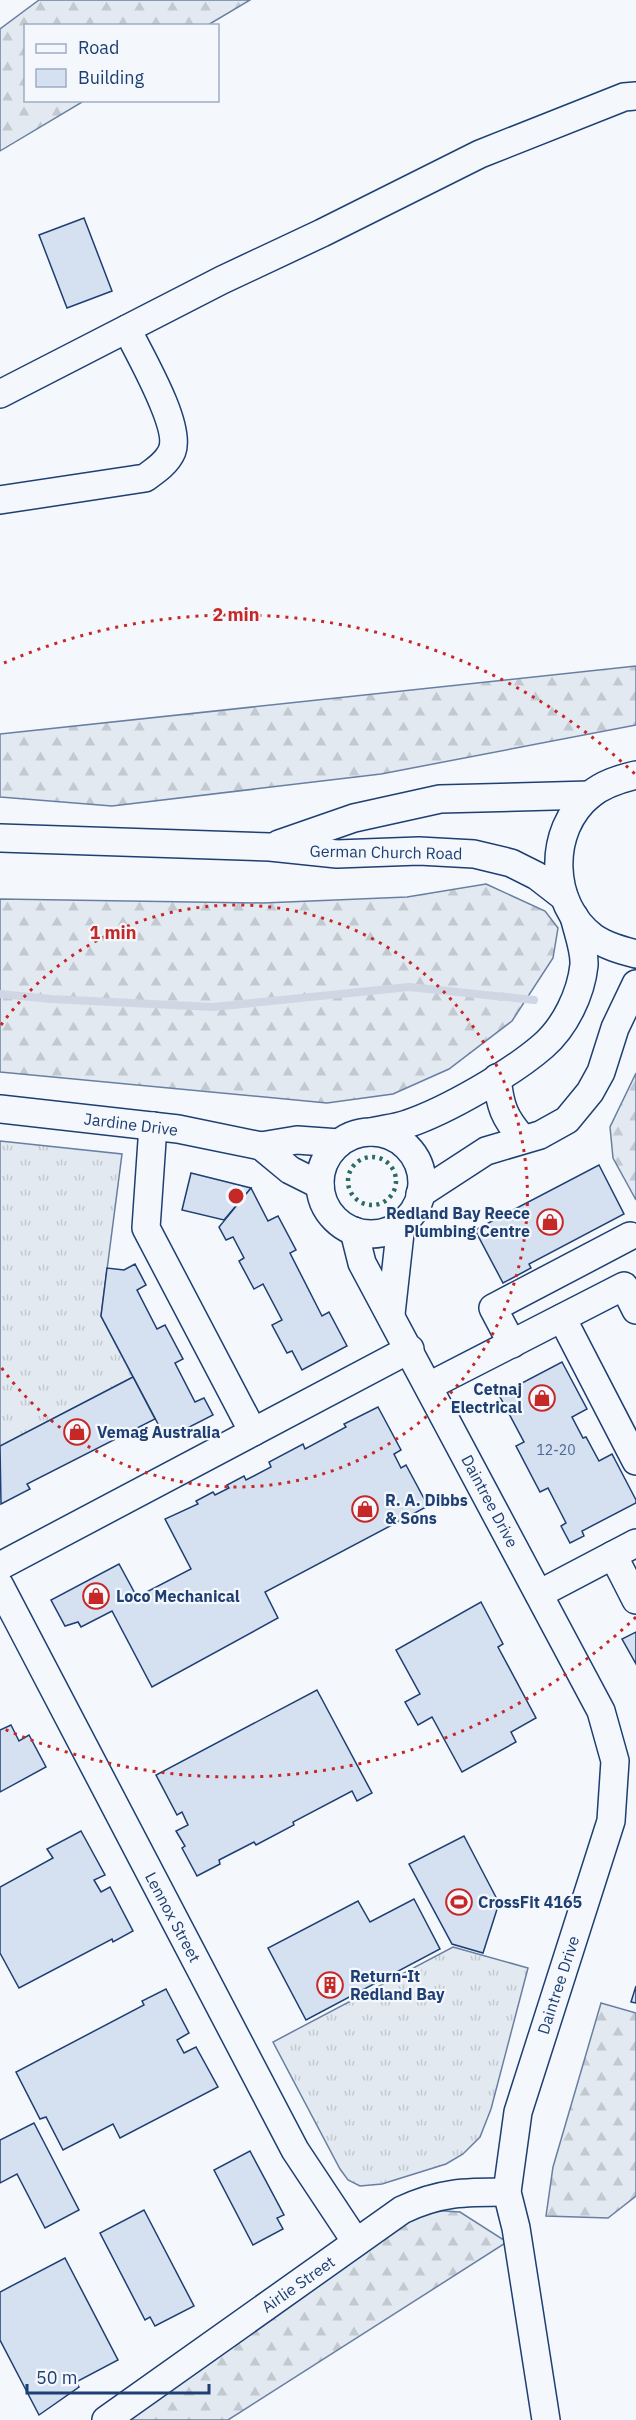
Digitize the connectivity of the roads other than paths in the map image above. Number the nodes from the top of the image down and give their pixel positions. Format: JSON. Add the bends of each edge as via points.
{"nodes":[{"id":1,"x":636,"y":96,"type":"edge"},
{"id":2,"x":127,"y":329,"type":"junction"},
{"id":3,"x":0,"y":394,"type":"edge"},
{"id":4,"x":0,"y":500,"type":"edge"},
{"id":5,"x":636,"y":775,"type":"edge"},
{"id":6,"x":590,"y":795,"type":"junction"},
{"id":7,"x":0,"y":838,"type":"edge"},
{"id":8,"x":270,"y":847,"type":"junction"},
{"id":9,"x":569,"y":906,"type":"junction"},
{"id":10,"x":636,"y":954,"type":"edge"},
{"id":11,"x":636,"y":984,"type":"edge"},
{"id":12,"x":497,"y":1078,"type":"junction"},
{"id":13,"x":0,"y":1109,"type":"edge"},
{"id":14,"x":153,"y":1126,"type":"junction"},
{"id":15,"x":371,"y":1132,"type":"junction"},
{"id":16,"x":523,"y":1139,"type":"junction"},
{"id":17,"x":339,"y":1143,"type":"junction"},
{"id":18,"x":261,"y":1146,"type":"junction"},
{"id":19,"x":320,"y":1185,"type":"junction"},
{"id":20,"x":420,"y":1194,"type":"junction"},
{"id":21,"x":401,"y":1224,"type":"junction"},
{"id":22,"x":354,"y":1231,"type":"junction"},
{"id":23,"x":630,"y":1236,"type":"dead end"},
{"id":24,"x":579,"y":1263,"type":"junction"},
{"id":25,"x":597,"y":1299,"type":"junction"},
{"id":26,"x":636,"y":1310,"type":"edge"},
{"id":27,"x":391,"y":1314,"type":"junction"},
{"id":28,"x":562,"y":1318,"type":"junction"},
{"id":29,"x":512,"y":1344,"type":"junction"},
{"id":30,"x":410,"y":1349,"type":"junction"},
{"id":31,"x":429,"y":1386,"type":"junction"},
{"id":32,"x":253,"y":1432,"type":"junction"},
{"id":33,"x":636,"y":1461,"type":"edge"},
{"id":34,"x":624,"y":1549,"type":"edge"},
{"id":35,"x":0,"y":1566,"type":"edge"},
{"id":36,"x":0,"y":1586,"type":"edge"},
{"id":37,"x":539,"y":1594,"type":"junction"},
{"id":38,"x":636,"y":1600,"type":"edge"},
{"id":39,"x":507,"y":2192,"type":"junction"},
{"id":40,"x":356,"y":2242,"type":"junction"},
{"id":41,"x":106,"y":2420,"type":"edge"},
{"id":42,"x":546,"y":2420,"type":"edge"}],
"edges":[{"from":1,"to":2,"type":"street","via":[[624,97],[480,154]]},
{"from":2,"to":3,"type":"street"},
{"from":2,"to":4,"type":"street","via":[[174,433],[172,451],[160,468],[145,478]]},
{"from":5,"to":6,"type":"street","via":[[615,780]]},
{"from":6,"to":8,"type":"street","name":"German Church Road","via":[[440,799],[354,818]]},
{"from":6,"to":9,"type":"street","via":[[571,816],[561,842],[558,869]]},
{"from":7,"to":8,"type":"street","name":"German Church Road"},
{"from":8,"to":9,"type":"street","name":"German Church Road","via":[[337,854],[474,854],[511,863],[537,876]]},
{"from":9,"to":10,"type":"street","name":"German Church Road","via":[[593,936],[617,950]]},
{"from":9,"to":12,"type":"street","via":[[584,962],[571,1009],[544,1046]]},
{"from":11,"to":16,"type":"street","via":[[615,1028],[602,1072],[590,1092],[567,1120],[540,1135]]},
{"from":12,"to":15,"type":"street","via":[[428,1116]]},
{"from":12,"to":16,"type":"street","via":[[507,1121]]},
{"from":13,"to":14,"type":"street","name":"Jardine Drive"},
{"from":14,"to":18,"type":"street","name":"Jardine Drive"},
{"from":14,"to":32,"type":"street","via":[[146,1228]]},
{"from":15,"to":17,"type":"street"},
{"from":15,"to":20,"type":"street","via":[[393,1138],[411,1151],[422,1179]]},
{"from":16,"to":20,"type":"street","via":[[486,1151]]},
{"from":17,"to":18,"type":"street","via":[[297,1140]]},
{"from":17,"to":19,"type":"street","via":[[328,1155]]},
{"from":18,"to":19,"type":"street","via":[[290,1170]]},
{"from":19,"to":22,"type":"street","via":[[330,1213]]},
{"from":20,"to":21,"type":"street","via":[[410,1216]]},
{"from":21,"to":22,"type":"street","via":[[378,1233]]},
{"from":21,"to":27,"type":"street"},
{"from":22,"to":27,"type":"street","name":"Daintree Drive","via":[[362,1263]]},
{"from":23,"to":24,"type":"street"},
{"from":24,"to":25,"type":"street"},
{"from":24,"to":29,"type":"street","via":[[493,1308]]},
{"from":25,"to":26,"type":"street","via":[[624,1286]]},
{"from":25,"to":28,"type":"street"},
{"from":27,"to":30,"type":"street","name":"Daintree Drive"},
{"from":28,"to":29,"type":"street"},
{"from":28,"to":33,"type":"street"},
{"from":29,"to":31,"type":"street"},
{"from":30,"to":31,"type":"street","name":"Daintree Drive"},
{"from":30,"to":32,"type":"street"},
{"from":31,"to":37,"type":"street","name":"Daintree Drive"},
{"from":32,"to":35,"type":"street"},
{"from":34,"to":37,"type":"street"},
{"from":34,"to":38,"type":"street"},
{"from":36,"to":40,"type":"street","name":"Lennox Street","via":[[295,2150]]},
{"from":37,"to":39,"type":"street","name":"Daintree Drive","via":[[601,1711],[615,1761],[611,1821],[518,2112]]},
{"from":39,"to":40,"type":"street","name":"Airlie Street","via":[[465,2192],[428,2198],[402,2210]]},
{"from":39,"to":42,"type":"street","name":"Daintree Drive"},
{"from":40,"to":41,"type":"street","name":"Airlie Street"}]}
